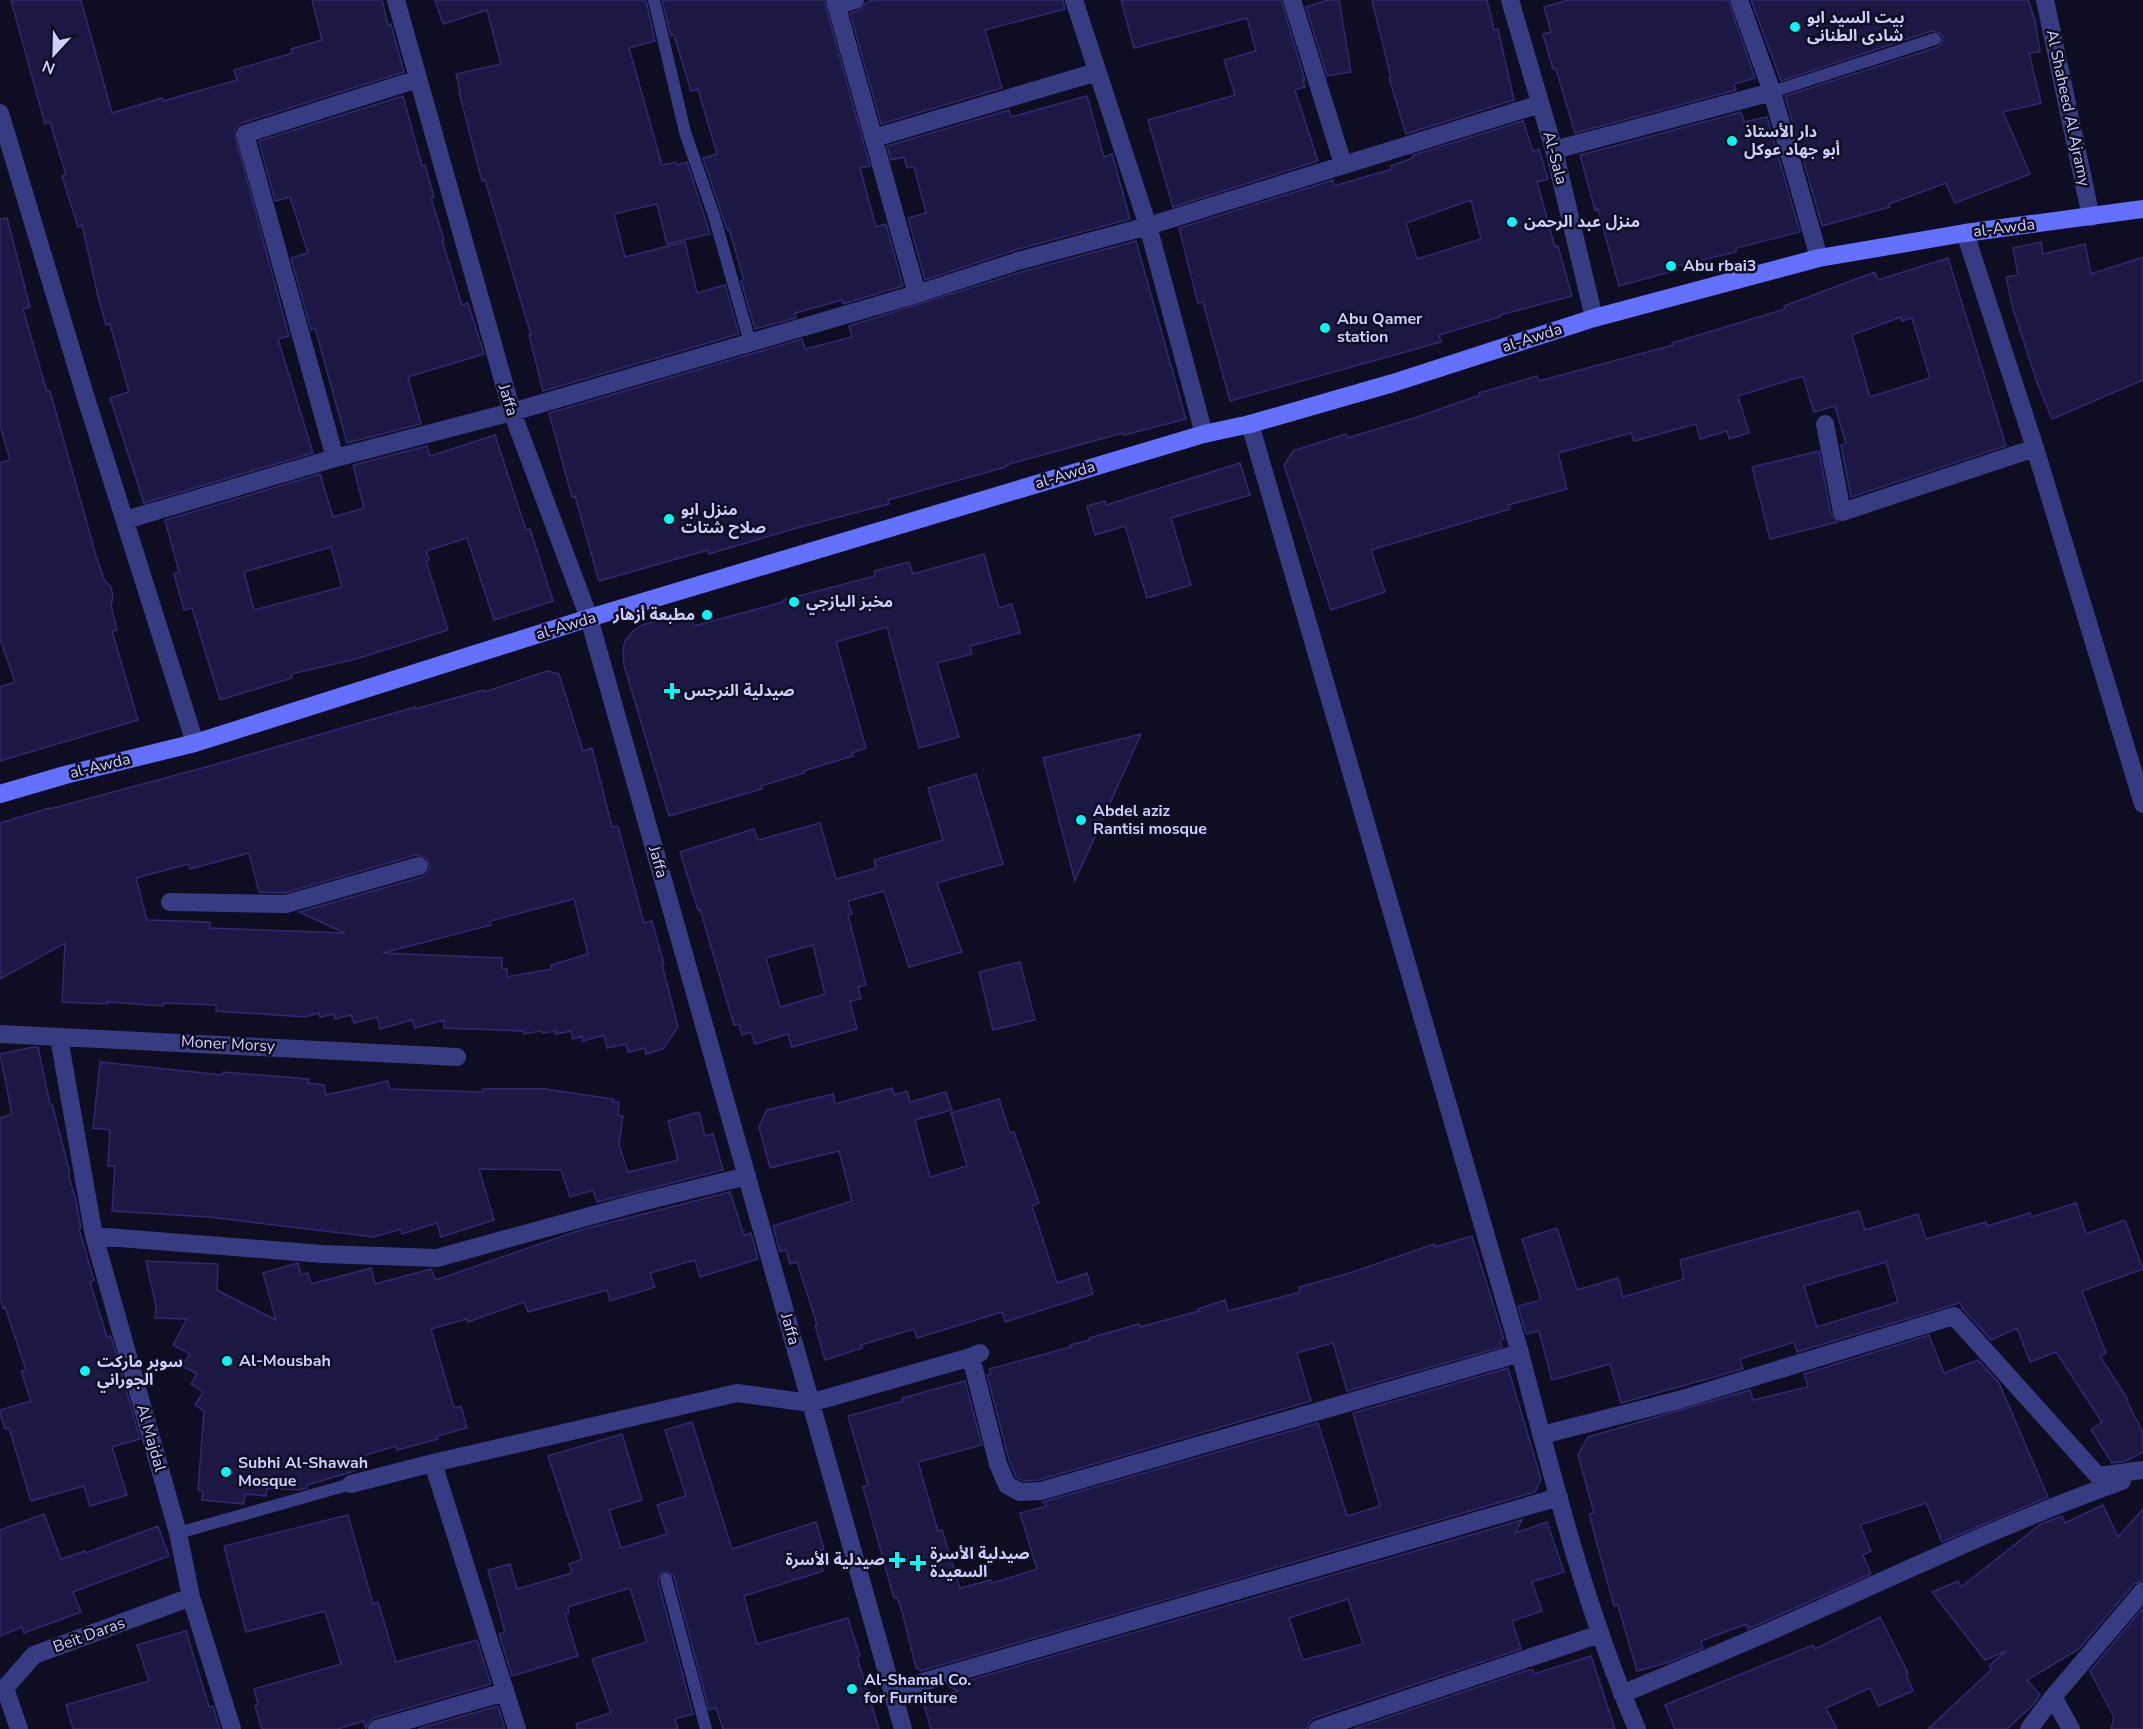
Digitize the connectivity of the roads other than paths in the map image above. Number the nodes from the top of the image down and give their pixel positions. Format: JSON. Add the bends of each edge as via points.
{"nodes":[{"id":1,"x":396,"y":0,"type":"edge"},
{"id":2,"x":654,"y":0,"type":"edge"},
{"id":3,"x":855,"y":0,"type":"edge"},
{"id":4,"x":1074,"y":0,"type":"edge"},
{"id":5,"x":1293,"y":0,"type":"edge"},
{"id":6,"x":1510,"y":0,"type":"edge"},
{"id":7,"x":1739,"y":0,"type":"edge"},
{"id":8,"x":2046,"y":0,"type":"edge"},
{"id":9,"x":836,"y":3,"type":"edge"},
{"id":10,"x":1935,"y":39,"type":"dead end"},
{"id":11,"x":1097,"y":72,"type":"junction"},
{"id":12,"x":418,"y":79,"type":"junction"},
{"id":13,"x":1772,"y":92,"type":"junction"},
{"id":14,"x":1540,"y":104,"type":"junction"},
{"id":15,"x":0,"y":113,"type":"edge"},
{"id":16,"x":874,"y":138,"type":"junction"},
{"id":17,"x":1554,"y":150,"type":"junction"},
{"id":18,"x":1343,"y":164,"type":"junction"},
{"id":19,"x":2143,"y":209,"type":"edge"},
{"id":20,"x":2091,"y":217,"type":"junction"},
{"id":21,"x":1148,"y":226,"type":"junction"},
{"id":22,"x":1965,"y":233,"type":"junction"},
{"id":23,"x":1819,"y":258,"type":"junction"},
{"id":24,"x":917,"y":294,"type":"junction"},
{"id":25,"x":1594,"y":318,"type":"junction"},
{"id":26,"x":750,"y":342,"type":"junction"},
{"id":27,"x":512,"y":412,"type":"junction"},
{"id":28,"x":1250,"y":424,"type":"junction"},
{"id":29,"x":1825,"y":424,"type":"dead end"},
{"id":30,"x":1204,"y":434,"type":"junction"},
{"id":31,"x":2035,"y":448,"type":"junction"},
{"id":32,"x":335,"y":459,"type":"junction"},
{"id":33,"x":125,"y":520,"type":"junction"},
{"id":34,"x":589,"y":618,"type":"junction"},
{"id":35,"x":195,"y":743,"type":"junction"},
{"id":36,"x":0,"y":794,"type":"edge"},
{"id":37,"x":2143,"y":804,"type":"edge"},
{"id":38,"x":419,"y":866,"type":"dead end"},
{"id":39,"x":171,"y":902,"type":"dead end"},
{"id":40,"x":0,"y":1034,"type":"edge"},
{"id":41,"x":59,"y":1038,"type":"junction"},
{"id":42,"x":457,"y":1057,"type":"dead end"},
{"id":43,"x":747,"y":1176,"type":"junction"},
{"id":44,"x":94,"y":1236,"type":"junction"},
{"id":45,"x":1520,"y":1353,"type":"junction"},
{"id":46,"x":810,"y":1403,"type":"junction"},
{"id":47,"x":1542,"y":1435,"type":"junction"},
{"id":48,"x":433,"y":1463,"type":"junction"},
{"id":49,"x":2143,"y":1472,"type":"edge"},
{"id":50,"x":351,"y":1484,"type":"joint"},
{"id":51,"x":1559,"y":1497,"type":"junction"},
{"id":52,"x":178,"y":1533,"type":"junction"},
{"id":53,"x":666,"y":1579,"type":"dead end"},
{"id":54,"x":2143,"y":1591,"type":"edge"},
{"id":55,"x":191,"y":1598,"type":"junction"},
{"id":56,"x":1600,"y":1634,"type":"junction"},
{"id":57,"x":2,"y":1689,"type":"edge"},
{"id":58,"x":892,"y":1691,"type":"junction"},
{"id":59,"x":506,"y":1692,"type":"junction"},
{"id":60,"x":1622,"y":1694,"type":"junction"},
{"id":61,"x":2053,"y":1697,"type":"junction"},
{"id":62,"x":19,"y":1729,"type":"edge"},
{"id":63,"x":232,"y":1729,"type":"edge"},
{"id":64,"x":377,"y":1729,"type":"edge"},
{"id":65,"x":517,"y":1729,"type":"edge"},
{"id":66,"x":706,"y":1729,"type":"edge"},
{"id":67,"x":903,"y":1729,"type":"edge"},
{"id":68,"x":1317,"y":1729,"type":"edge"},
{"id":69,"x":1636,"y":1729,"type":"edge"},
{"id":70,"x":2029,"y":1729,"type":"edge"},
{"id":71,"x":2071,"y":1729,"type":"edge"}],
"edges":[{"from":1,"to":12,"type":"street","name":"Jaffa"},
{"from":2,"to":26,"type":"lane","via":[[685,132]]},
{"from":3,"to":9,"type":"street"},
{"from":4,"to":11,"type":"street"},
{"from":5,"to":18,"type":"street"},
{"from":6,"to":14,"type":"street","name":"Al-Sala"},
{"from":7,"to":13,"type":"street"},
{"from":8,"to":20,"type":"street","name":"Al Shaheed Al Ajramy"},
{"from":9,"to":16,"type":"street"},
{"from":10,"to":13,"type":"lane"},
{"from":11,"to":16,"type":"street"},
{"from":11,"to":21,"type":"street"},
{"from":12,"to":27,"type":"street","name":"Jaffa"},
{"from":12,"to":32,"type":"street","via":[[245,134]]},
{"from":13,"to":17,"type":"street"},
{"from":13,"to":23,"type":"street"},
{"from":14,"to":17,"type":"street","name":"Al-Sala"},
{"from":14,"to":18,"type":"street"},
{"from":15,"to":33,"type":"street"},
{"from":16,"to":24,"type":"street"},
{"from":17,"to":25,"type":"street","name":"Al-Sala"},
{"from":18,"to":21,"type":"street"},
{"from":19,"to":20,"type":"main road","name":"al-Awda"},
{"from":20,"to":22,"type":"main road","name":"al-Awda"},
{"from":21,"to":24,"type":"street","via":[[1018,261]]},
{"from":21,"to":30,"type":"street"},
{"from":22,"to":23,"type":"main road","name":"al-Awda"},
{"from":22,"to":31,"type":"street"},
{"from":23,"to":25,"type":"main road","name":"al-Awda"},
{"from":24,"to":26,"type":"street"},
{"from":25,"to":28,"type":"main road","name":"al-Awda"},
{"from":26,"to":27,"type":"street"},
{"from":27,"to":32,"type":"street"},
{"from":27,"to":34,"type":"street","name":"Jaffa"},
{"from":28,"to":30,"type":"main road","name":"al-Awda"},
{"from":28,"to":45,"type":"street"},
{"from":29,"to":31,"type":"street","via":[[1842,512]]},
{"from":30,"to":34,"type":"main road","name":"al-Awda"},
{"from":31,"to":37,"type":"street"},
{"from":32,"to":33,"type":"street"},
{"from":33,"to":35,"type":"street"},
{"from":34,"to":35,"type":"main road","name":"al-Awda"},
{"from":34,"to":43,"type":"street","name":"Jaffa"},
{"from":35,"to":36,"type":"main road","name":"al-Awda"},
{"from":38,"to":39,"type":"street","via":[[286,904]]},
{"from":40,"to":41,"type":"street","name":"Moner Morsy"},
{"from":41,"to":42,"type":"street","name":"Moner Morsy"},
{"from":41,"to":44,"type":"street","name":"Al Majdal"},
{"from":43,"to":44,"type":"street","via":[[437,1258],[323,1254]]},
{"from":43,"to":46,"type":"street","name":"Jaffa"},
{"from":44,"to":52,"type":"street","name":"Al Majdal"},
{"from":45,"to":46,"type":"street","via":[[1041,1491],[1020,1492],[1007,1485],[998,1464],[976,1355]]},
{"from":45,"to":47,"type":"street"},
{"from":46,"to":48,"type":"street","via":[[736,1393]]},
{"from":46,"to":58,"type":"street","name":"Jaffa"},
{"from":47,"to":49,"type":"street","via":[[1679,1400],[1954,1316],[2098,1476]]},
{"from":47,"to":51,"type":"street"},
{"from":48,"to":50,"type":"street"},
{"from":48,"to":59,"type":"street"},
{"from":49,"to":60,"type":"street","via":[[1939,1554]]},
{"from":50,"to":52,"type":"lane"},
{"from":51,"to":56,"type":"street"},
{"from":51,"to":58,"type":"street"},
{"from":52,"to":55,"type":"street","name":"Al Majdal"},
{"from":53,"to":66,"type":"lane"},
{"from":54,"to":61,"type":"street"},
{"from":55,"to":57,"type":"street","name":"Beit Daras","via":[[34,1655]]},
{"from":55,"to":63,"type":"street","name":"Al Majdal"},
{"from":56,"to":60,"type":"street"},
{"from":56,"to":68,"type":"street"},
{"from":57,"to":62,"type":"street"},
{"from":58,"to":67,"type":"street","name":"Jaffa"},
{"from":59,"to":64,"type":"street"},
{"from":59,"to":65,"type":"street"},
{"from":60,"to":69,"type":"street"},
{"from":61,"to":70,"type":"street"},
{"from":61,"to":71,"type":"street"}]}
